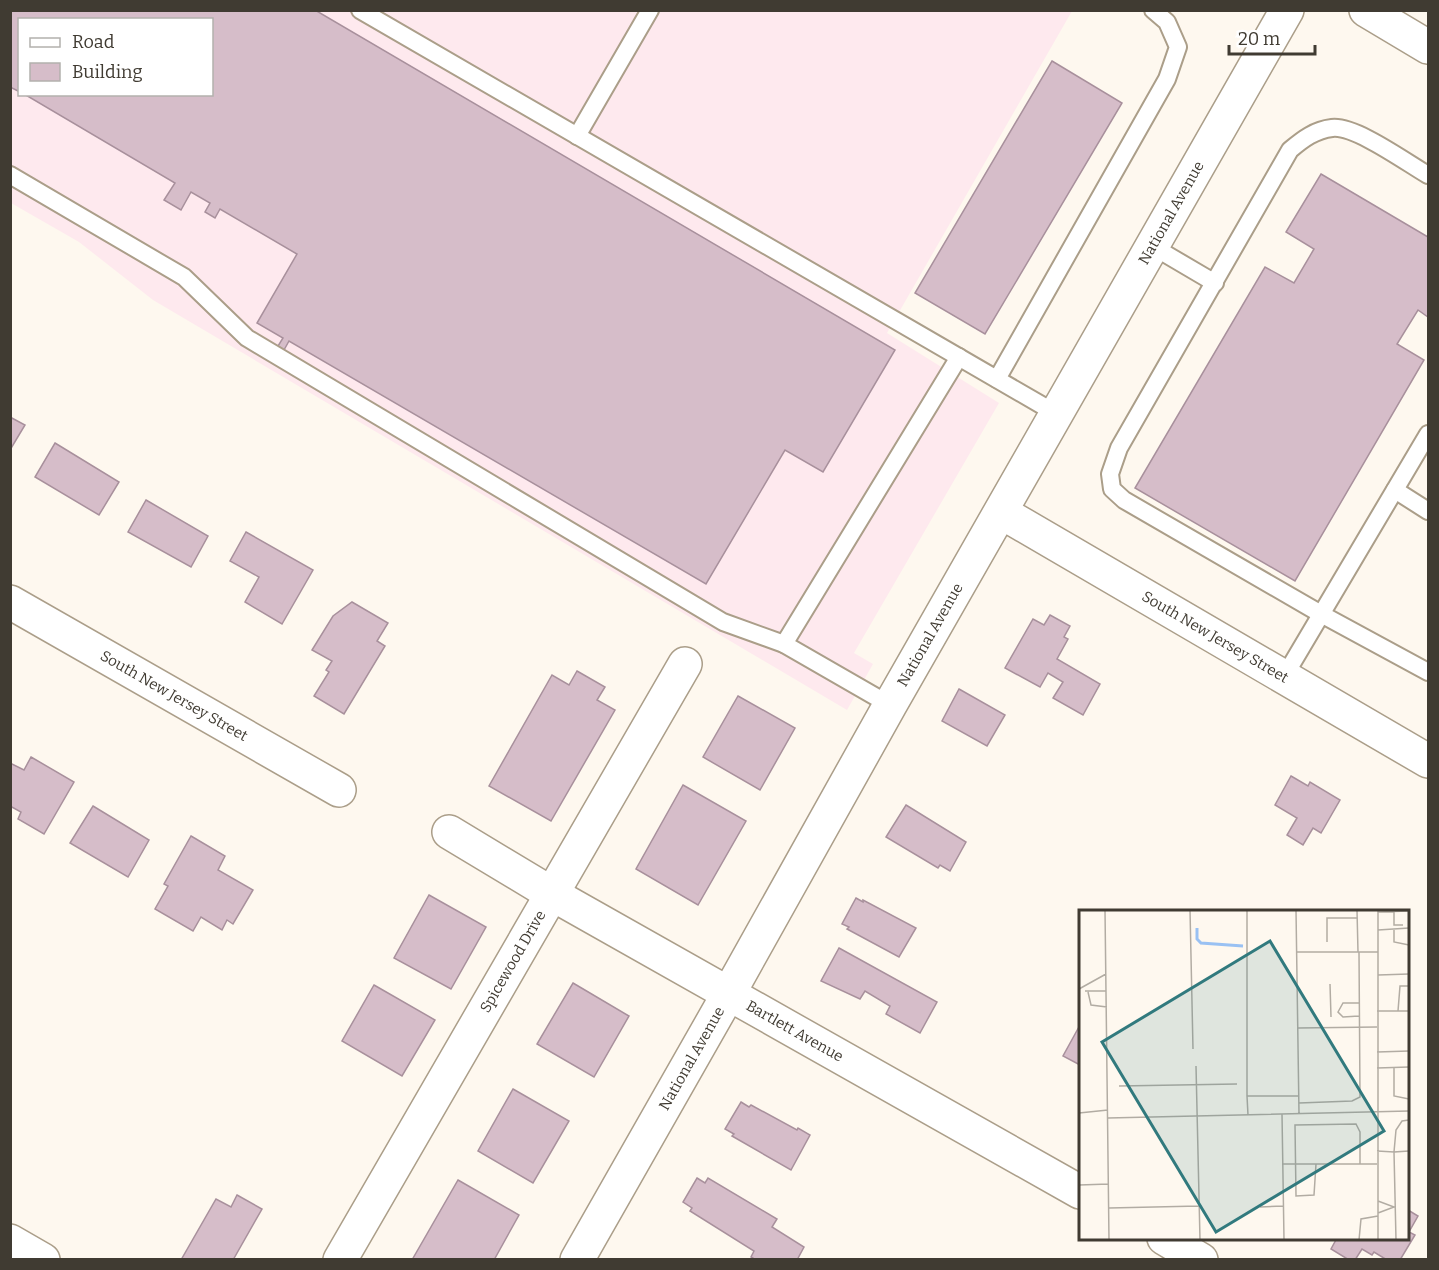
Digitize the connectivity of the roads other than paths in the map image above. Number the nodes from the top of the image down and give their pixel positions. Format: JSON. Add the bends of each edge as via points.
{"nodes":[{"id":1,"x":360,"y":10,"type":"edge"},
{"id":2,"x":650,"y":10,"type":"edge"},
{"id":3,"x":1153,"y":10,"type":"edge"},
{"id":4,"x":1287,"y":10,"type":"edge"},
{"id":5,"x":1366,"y":10,"type":"edge"},
{"id":6,"x":1428,"y":47,"type":"edge"},
{"id":7,"x":577,"y":136,"type":"junction"},
{"id":8,"x":10,"y":175,"type":"edge"},
{"id":9,"x":1428,"y":176,"type":"edge"},
{"id":10,"x":1152,"y":246,"type":"junction"},
{"id":11,"x":1215,"y":284,"type":"junction"},
{"id":12,"x":959,"y":357,"type":"junction"},
{"id":13,"x":997,"y":379,"type":"junction"},
{"id":14,"x":1057,"y":414,"type":"junction"},
{"id":15,"x":1428,"y":434,"type":"edge"},
{"id":16,"x":1395,"y":490,"type":"junction"},
{"id":17,"x":1001,"y":512,"type":"junction"},
{"id":18,"x":1428,"y":512,"type":"edge"},
{"id":19,"x":10,"y":602,"type":"edge"},
{"id":20,"x":1322,"y":614,"type":"junction"},
{"id":21,"x":784,"y":644,"type":"junction"},
{"id":22,"x":685,"y":664,"type":"dead end"},
{"id":23,"x":1428,"y":672,"type":"edge"},
{"id":24,"x":1284,"y":677,"type":"junction"},
{"id":25,"x":890,"y":705,"type":"junction"},
{"id":26,"x":1428,"y":761,"type":"edge"},
{"id":27,"x":339,"y":790,"type":"dead end"},
{"id":28,"x":449,"y":832,"type":"dead end"},
{"id":29,"x":552,"y":894,"type":"junction"},
{"id":30,"x":729,"y":993,"type":"junction"},
{"id":31,"x":1079,"y":1191,"type":"edge"},
{"id":32,"x":10,"y":1240,"type":"edge"},
{"id":33,"x":1166,"y":1240,"type":"edge"},
{"id":34,"x":43,"y":1260,"type":"edge"},
{"id":35,"x":340,"y":1260,"type":"edge"},
{"id":36,"x":577,"y":1260,"type":"edge"},
{"id":37,"x":1201,"y":1260,"type":"edge"}],
"edges":[{"from":1,"to":7,"type":"lane"},
{"from":2,"to":7,"type":"lane"},
{"from":3,"to":13,"type":"lane","via":[[1167,22],[1178,47],[1167,79]]},
{"from":4,"to":10,"type":"street","name":"National Avenue"},
{"from":5,"to":6,"type":"street"},
{"from":7,"to":12,"type":"lane"},
{"from":8,"to":21,"type":"lane","via":[[184,277],[247,338],[723,622]]},
{"from":9,"to":11,"type":"lane","via":[[1365,137],[1333,128],[1306,136],[1290,150]]},
{"from":10,"to":11,"type":"lane"},
{"from":10,"to":14,"type":"street","name":"National Avenue"},
{"from":11,"to":20,"type":"lane","via":[[1119,448],[1110,474],[1112,489],[1124,500]]},
{"from":12,"to":13,"type":"lane"},
{"from":12,"to":21,"type":"lane"},
{"from":13,"to":14,"type":"lane"},
{"from":14,"to":17,"type":"street","name":"National Avenue"},
{"from":15,"to":16,"type":"lane"},
{"from":16,"to":18,"type":"lane"},
{"from":16,"to":20,"type":"lane"},
{"from":17,"to":24,"type":"street","name":"South New Jersey Street"},
{"from":17,"to":25,"type":"street","name":"National Avenue"},
{"from":19,"to":27,"type":"street","name":"South New Jersey Street"},
{"from":20,"to":23,"type":"lane"},
{"from":20,"to":24,"type":"lane"},
{"from":21,"to":25,"type":"lane"},
{"from":22,"to":29,"type":"street","name":"Spicewood Drive"},
{"from":24,"to":26,"type":"street","name":"South New Jersey Street"},
{"from":25,"to":30,"type":"street","name":"National Avenue"},
{"from":28,"to":29,"type":"street","name":"Bartlett Avenue"},
{"from":29,"to":30,"type":"street","name":"Bartlett Avenue"},
{"from":29,"to":35,"type":"street","name":"Spicewood Drive"},
{"from":30,"to":31,"type":"street","name":"Bartlett Avenue"},
{"from":30,"to":36,"type":"street","name":"National Avenue"},
{"from":32,"to":34,"type":"street"},
{"from":33,"to":37,"type":"street"}]}
